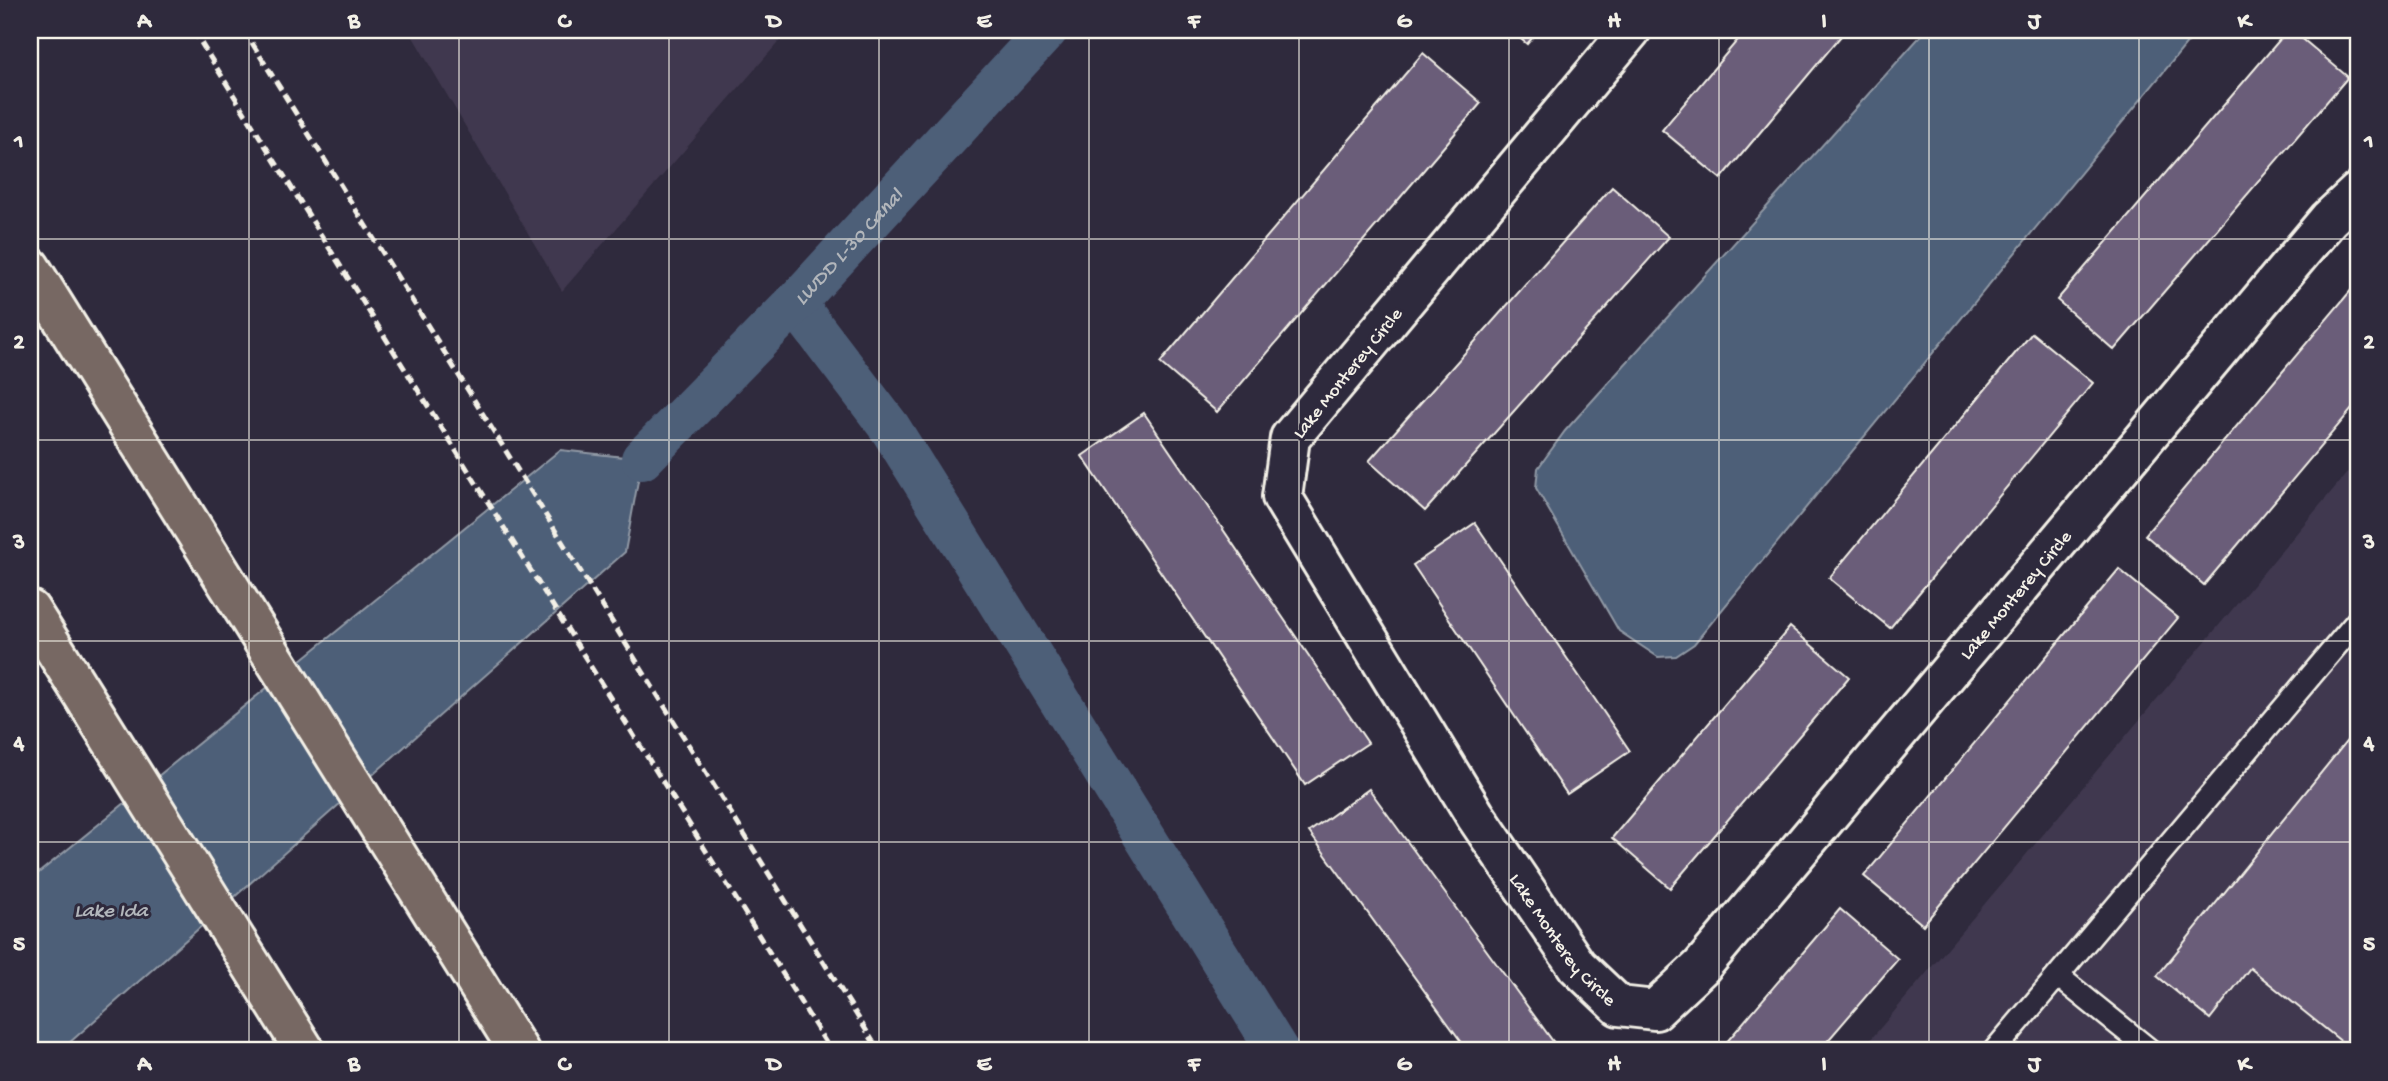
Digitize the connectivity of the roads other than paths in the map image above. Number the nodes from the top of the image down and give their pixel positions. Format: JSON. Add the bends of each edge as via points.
{"nodes":[{"id":1,"x":1631,"y":30,"type":"edge"},
{"id":2,"x":2358,"y":192,"type":"edge"},
{"id":3,"x":30,"y":267,"type":"edge"},
{"id":4,"x":30,"y":610,"type":"edge"},
{"id":5,"x":2358,"y":620,"type":"edge"},
{"id":6,"x":2058,"y":976,"type":"junction"},
{"id":7,"x":517,"y":1048,"type":"edge"},
{"id":8,"x":305,"y":1051,"type":"edge"},
{"id":9,"x":1994,"y":1051,"type":"edge"},
{"id":10,"x":2151,"y":1051,"type":"edge"}],
"edges":[{"from":1,"to":2,"type":"street","name":"Lake Monterey Circle","via":[[1290,438],[1282,497],[1475,815],[1577,966],[1619,1006],[1655,1010],[1701,967],[2329,219]]},
{"from":3,"to":7,"type":"highway"},
{"from":4,"to":8,"type":"highway"},
{"from":5,"to":6,"type":"lane"},
{"from":6,"to":9,"type":"lane"},
{"from":6,"to":10,"type":"lane"}]}
